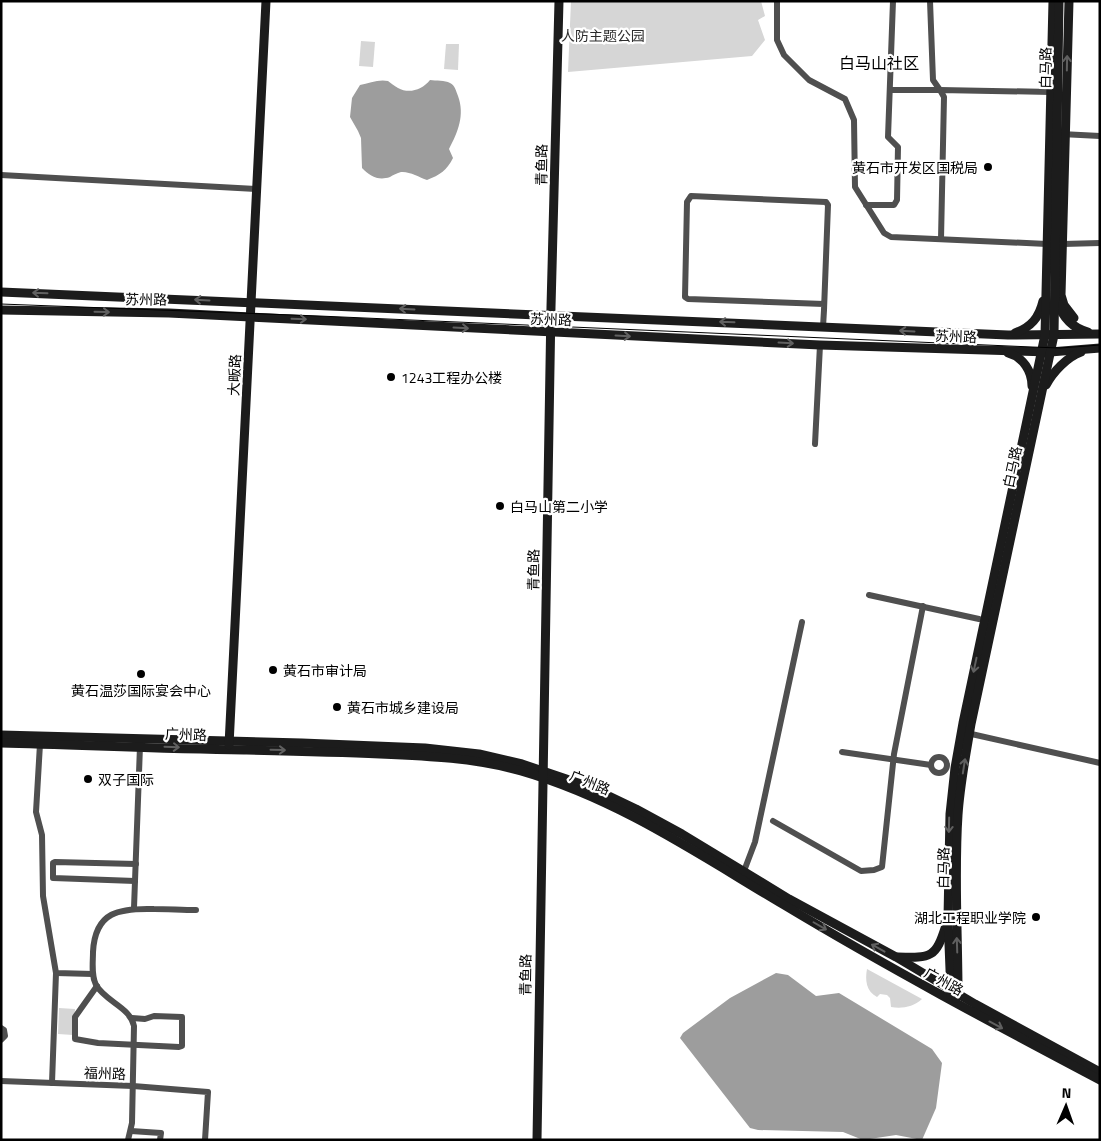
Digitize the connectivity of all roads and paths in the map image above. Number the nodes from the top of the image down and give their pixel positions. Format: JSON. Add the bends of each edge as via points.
{"nodes":[{"id":1,"x":266,"y":1,"type":"edge"},
{"id":2,"x":559,"y":1,"type":"edge"},
{"id":3,"x":776,"y":1,"type":"edge"},
{"id":4,"x":892,"y":1,"type":"edge"},
{"id":5,"x":930,"y":1,"type":"edge"},
{"id":6,"x":1053,"y":1,"type":"edge"},
{"id":7,"x":1059,"y":1,"type":"edge"},
{"id":8,"x":1069,"y":1,"type":"edge"},
{"id":9,"x":890,"y":90,"type":"junction"},
{"id":10,"x":940,"y":90,"type":"junction"},
{"id":11,"x":1051,"y":92,"type":"junction"},
{"id":12,"x":1062,"y":134,"type":"junction"},
{"id":13,"x":1100,"y":136,"type":"edge"},
{"id":14,"x":1,"y":175,"type":"edge"},
{"id":15,"x":256,"y":189,"type":"junction"},
{"id":16,"x":866,"y":205,"type":"junction"},
{"id":17,"x":941,"y":239,"type":"junction"},
{"id":18,"x":1100,"y":243,"type":"edge"},
{"id":19,"x":1047,"y":244,"type":"junction"},
{"id":20,"x":1063,"y":244,"type":"junction"},
{"id":21,"x":1054,"y":284,"type":"junction"},
{"id":22,"x":1046,"y":291,"type":"junction"},
{"id":23,"x":1,"y":292,"type":"edge"},
{"id":24,"x":251,"y":303,"type":"junction"},
{"id":25,"x":824,"y":304,"type":"junction"},
{"id":26,"x":1,"y":310,"type":"edge"},
{"id":27,"x":551,"y":316,"type":"junction"},
{"id":28,"x":250,"y":317,"type":"junction"},
{"id":29,"x":1074,"y":318,"type":"dead end"},
{"id":30,"x":823,"y":327,"type":"junction"},
{"id":31,"x":551,"y":332,"type":"junction"},
{"id":32,"x":1096,"y":334,"type":"edge"},
{"id":33,"x":1008,"y":335,"type":"junction"},
{"id":34,"x":1049,"y":335,"type":"junction"},
{"id":35,"x":820,"y":345,"type":"junction"},
{"id":36,"x":1100,"y":348,"type":"edge"},
{"id":37,"x":1088,"y":349,"type":"junction"},
{"id":38,"x":1003,"y":351,"type":"junction"},
{"id":39,"x":1046,"y":352,"type":"junction"},
{"id":40,"x":1036,"y":398,"type":"junction"},
{"id":41,"x":816,"y":444,"type":"dead end"},
{"id":42,"x":869,"y":595,"type":"dead end"},
{"id":43,"x":923,"y":606,"type":"junction"},
{"id":44,"x":979,"y":619,"type":"dead end"},
{"id":45,"x":802,"y":622,"type":"dead end"},
{"id":46,"x":965,"y":733,"type":"junction"},
{"id":47,"x":1,"y":735,"type":"edge"},
{"id":48,"x":1,"y":743,"type":"edge"},
{"id":49,"x":40,"y":744,"type":"junction"},
{"id":50,"x":229,"y":745,"type":"junction"},
{"id":51,"x":140,"y":746,"type":"junction"},
{"id":52,"x":842,"y":752,"type":"dead end"},
{"id":53,"x":893,"y":760,"type":"junction"},
{"id":54,"x":1100,"y":762,"type":"edge"},
{"id":55,"x":931,"y":765,"type":"junction"},
{"id":56,"x":542,"y":775,"type":"junction"},
{"id":57,"x":773,"y":821,"type":"dead end"},
{"id":58,"x":136,"y":864,"type":"junction"},
{"id":59,"x":744,"y":872,"type":"junction"},
{"id":60,"x":42,"y":878,"type":"junction"},
{"id":61,"x":53,"y":878,"type":"junction"},
{"id":62,"x":135,"y":881,"type":"junction"},
{"id":63,"x":134,"y":908,"type":"junction"},
{"id":64,"x":196,"y":910,"type":"dead end"},
{"id":65,"x":948,"y":918,"type":"junction"},
{"id":66,"x":896,"y":958,"type":"junction"},
{"id":67,"x":56,"y":973,"type":"junction"},
{"id":68,"x":93,"y":974,"type":"junction"},
{"id":69,"x":96,"y":986,"type":"junction"},
{"id":70,"x":954,"y":992,"type":"junction"},
{"id":71,"x":953,"y":1002,"type":"junction"},
{"id":72,"x":132,"y":1018,"type":"junction"},
{"id":73,"x":1,"y":1028,"type":"edge"},
{"id":74,"x":1,"y":1040,"type":"edge"},
{"id":75,"x":135,"y":1045,"type":"junction"},
{"id":76,"x":1100,"y":1072,"type":"edge"},
{"id":77,"x":1100,"y":1080,"type":"edge"},
{"id":78,"x":1,"y":1081,"type":"edge"},
{"id":79,"x":52,"y":1083,"type":"junction"},
{"id":80,"x":133,"y":1086,"type":"junction"},
{"id":81,"x":131,"y":1131,"type":"junction"},
{"id":82,"x":128,"y":1140,"type":"edge"},
{"id":83,"x":160,"y":1140,"type":"edge"},
{"id":84,"x":205,"y":1140,"type":"edge"},
{"id":85,"x":537,"y":1140,"type":"edge"}],
"edges":[{"from":1,"to":15,"type":"main road","name":"大畈路"},
{"from":2,"to":27,"type":"main road","name":"青鱼路"},
{"from":3,"to":16,"type":"street","via":[[777,40],[784,55],[809,80],[845,99],[854,120],[855,187]]},
{"from":4,"to":9,"type":"street"},
{"from":5,"to":10,"type":"street","via":[[932,80]]},
{"from":6,"to":11,"type":"main road","name":"白马路"},
{"from":7,"to":12,"type":"main road","name":"白马路"},
{"from":12,"to":8,"type":"main road","one_way":true},
{"from":9,"to":10,"type":"street"},
{"from":9,"to":16,"type":"street","via":[[888,137],[898,147],[897,200],[894,205]]},
{"from":10,"to":11,"type":"street"},
{"from":10,"to":17,"type":"street","via":[[944,97]]},
{"from":11,"to":19,"type":"main road","name":"白马路"},
{"from":12,"to":13,"type":"street"},
{"from":12,"to":20,"type":"main road"},
{"from":12,"to":21,"type":"main road","name":"白马路"},
{"from":14,"to":15,"type":"street"},
{"from":15,"to":24,"type":"main road","name":"大畈路"},
{"from":16,"to":17,"type":"street","via":[[884,233],[891,237]]},
{"from":17,"to":19,"type":"street"},
{"from":18,"to":20,"type":"street"},
{"from":19,"to":22,"type":"main road","name":"白马路"},
{"from":20,"to":29,"type":"main road","via":[[1061,295]]},
{"from":21,"to":32,"type":"main road","via":[[1057,302],[1064,316],[1079,330]]},
{"from":21,"to":34,"type":"main road","name":"白马路"},
{"from":22,"to":33,"type":"main road","via":[[1040,313],[1032,324]]},
{"from":22,"to":34,"type":"main road","name":"白马路"},
{"from":24,"to":23,"type":"main road","name":"苏州路","one_way":true},
{"from":27,"to":24,"type":"main road","name":"苏州路","one_way":true},
{"from":24,"to":28,"type":"main road","name":"大畈路"},
{"from":25,"to":25,"type":"street","via":[[826,202],[691,196],[687,202],[685,296],[688,299]]},
{"from":25,"to":30,"type":"street"},
{"from":26,"to":28,"type":"main road","name":"苏州路","one_way":true},
{"from":30,"to":27,"type":"main road","name":"苏州路","one_way":true},
{"from":27,"to":31,"type":"main road","name":"青鱼路"},
{"from":28,"to":31,"type":"main road","name":"苏州路","one_way":true},
{"from":28,"to":50,"type":"main road","name":"大畈路"},
{"from":33,"to":30,"type":"main road","name":"苏州路","one_way":true},
{"from":31,"to":35,"type":"main road","name":"苏州路","one_way":true},
{"from":31,"to":56,"type":"main road","name":"青鱼路"},
{"from":32,"to":34,"type":"main road","name":"苏州路"},
{"from":33,"to":34,"type":"main road","name":"苏州路"},
{"from":34,"to":39,"type":"main road","name":"白马路"},
{"from":35,"to":38,"type":"main road","name":"苏州路"},
{"from":35,"to":41,"type":"street"},
{"from":36,"to":37,"type":"main road","name":"苏州路"},
{"from":37,"to":39,"type":"main road","name":"苏州路"},
{"from":37,"to":40,"type":"main road","via":[[1063,363]]},
{"from":38,"to":39,"type":"main road","name":"苏州路"},
{"from":38,"to":40,"type":"main road","via":[[1021,359],[1030,374]]},
{"from":39,"to":40,"type":"main road","name":"白马路"},
{"from":40,"to":46,"type":"main road","name":"白马路"},
{"from":42,"to":43,"type":"street"},
{"from":43,"to":44,"type":"street"},
{"from":43,"to":53,"type":"street"},
{"from":45,"to":59,"type":"street","via":[[755,842]]},
{"from":46,"to":54,"type":"street"},
{"from":46,"to":65,"type":"main road","name":"白马路","one_way":true,"via":[[955,768],[950,814]]},
{"from":70,"to":46,"type":"main road","name":"白马路","one_way":true,"via":[[958,815]]},
{"from":47,"to":50,"type":"main road","name":"广州路"},
{"from":48,"to":49,"type":"main road","name":"广州路"},
{"from":49,"to":51,"type":"main road","name":"广州路"},
{"from":49,"to":60,"type":"street","via":[[36,812],[42,835]]},
{"from":51,"to":50,"type":"main road","name":"广州路","one_way":true},
{"from":50,"to":56,"type":"main road","name":"广州路","via":[[434,749],[480,754]]},
{"from":51,"to":58,"type":"street"},
{"from":52,"to":53,"type":"street"},
{"from":53,"to":55,"type":"street"},
{"from":53,"to":57,"type":"street","via":[[882,867],[861,871]]},
{"from":55,"to":55,"type":"street","via":[[937,757],[948,758],[945,774],[935,772]]},
{"from":56,"to":59,"type":"main road","name":"广州路","via":[[590,787],[636,808]]},
{"from":56,"to":71,"type":"main road","name":"广州路","one_way":true,"via":[[678,840],[785,906]]},
{"from":56,"to":85,"type":"main road","name":"青鱼路"},
{"from":58,"to":61,"type":"street","via":[[55,862]]},
{"from":58,"to":62,"type":"street"},
{"from":66,"to":59,"type":"main road","name":"广州路","one_way":true},
{"from":60,"to":61,"type":"street"},
{"from":60,"to":67,"type":"street"},
{"from":61,"to":62,"type":"street"},
{"from":62,"to":63,"type":"street"},
{"from":63,"to":64,"type":"street"},
{"from":63,"to":68,"type":"street","via":[[116,912],[98,926]]},
{"from":65,"to":66,"type":"main road","via":[[940,945],[930,955]]},
{"from":65,"to":70,"type":"main road","name":"白马路"},
{"from":66,"to":70,"type":"main road","name":"广州路"},
{"from":67,"to":68,"type":"street"},
{"from":67,"to":79,"type":"street"},
{"from":68,"to":69,"type":"street"},
{"from":69,"to":72,"type":"street"},
{"from":69,"to":75,"type":"street","via":[[75,1017],[75,1039]]},
{"from":70,"to":71,"type":"main road"},
{"from":70,"to":76,"type":"main road","name":"广州路"},
{"from":71,"to":77,"type":"main road","name":"广州路","one_way":true},
{"from":72,"to":75,"type":"street"},
{"from":72,"to":75,"type":"street","via":[[183,1018],[181,1047]]},
{"from":73,"to":74,"type":"street","via":[[5,1036]]},
{"from":75,"to":80,"type":"street"},
{"from":78,"to":79,"type":"street","name":"福州路"},
{"from":79,"to":80,"type":"street","name":"福州路"},
{"from":80,"to":81,"type":"street"},
{"from":80,"to":84,"type":"street","name":"福州路","via":[[208,1092]]},
{"from":81,"to":82,"type":"street"},
{"from":81,"to":83,"type":"street","via":[[160,1133]]}]}
